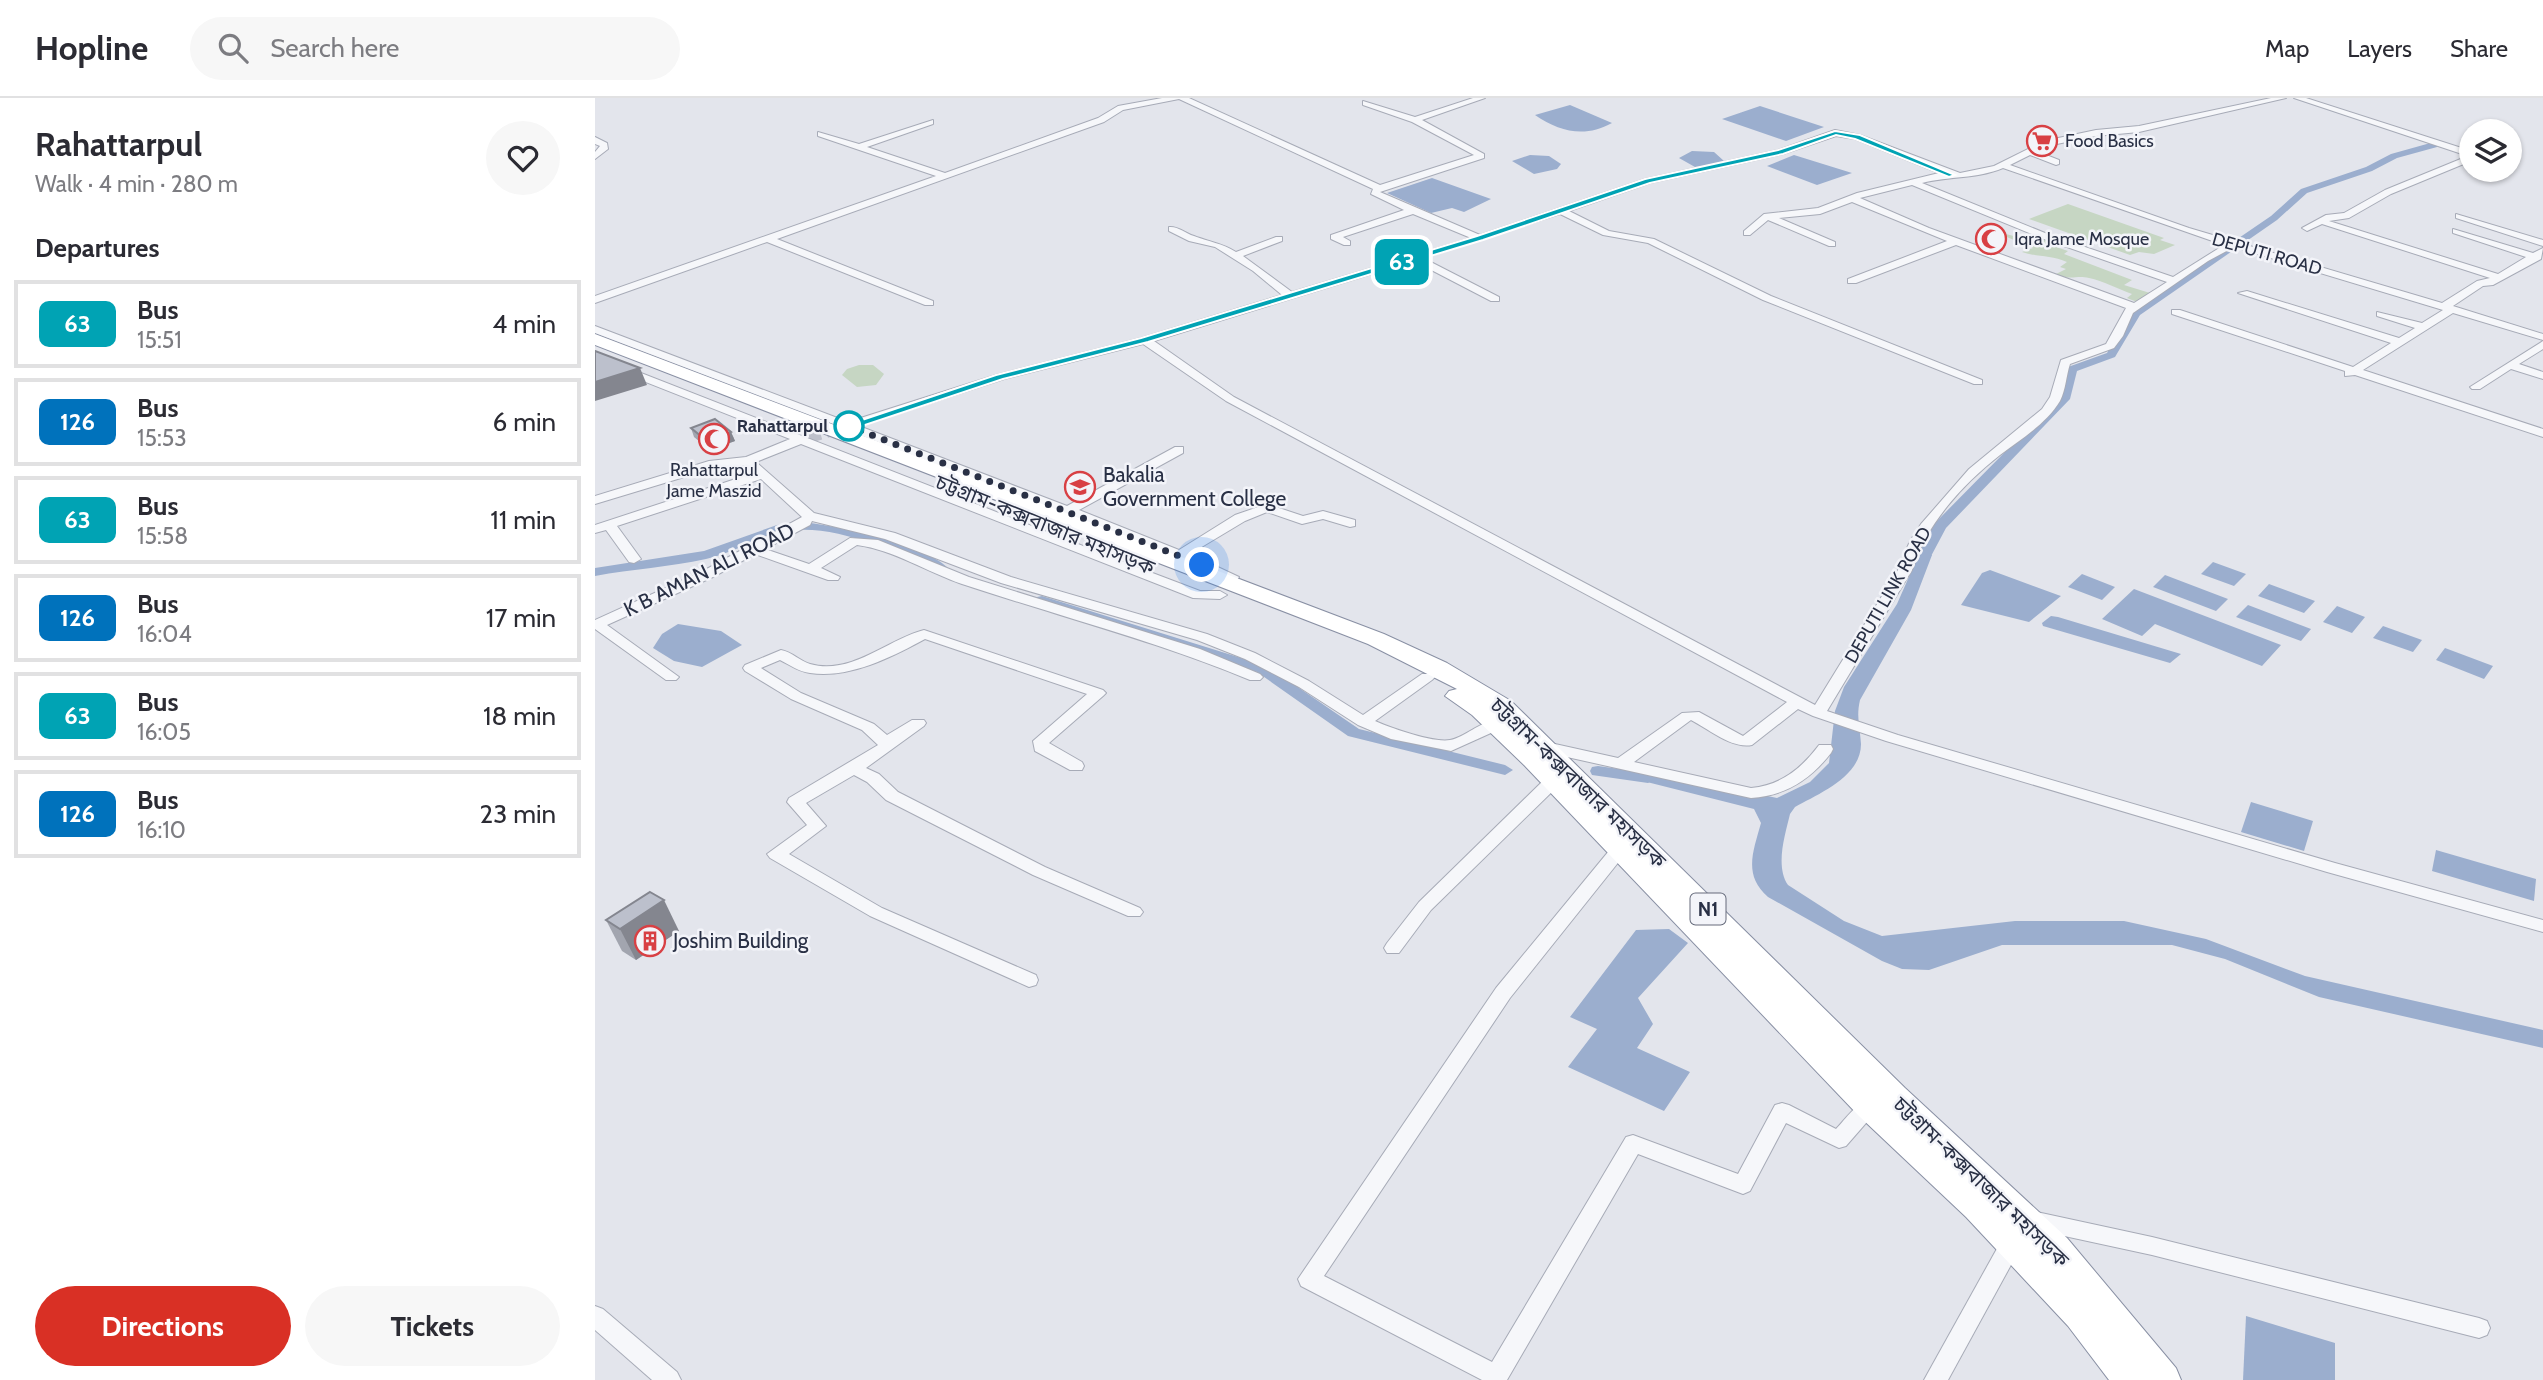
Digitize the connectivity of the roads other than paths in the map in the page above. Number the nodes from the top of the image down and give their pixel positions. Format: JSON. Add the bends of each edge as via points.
{"nodes":[{"id":1,"x":1175,"y":98,"type":"edge"},
{"id":2,"x":1182,"y":98,"type":"edge"},
{"id":3,"x":1481,"y":98,"type":"edge"},
{"id":4,"x":2283,"y":98,"type":"edge"},
{"id":5,"x":2298,"y":98,"type":"edge"},
{"id":6,"x":1366,"y":103,"type":"dead end"},
{"id":7,"x":1415,"y":120,"type":"junction"},
{"id":8,"x":930,"y":122,"type":"dead end"},
{"id":9,"x":821,"y":134,"type":"dead end"},
{"id":10,"x":595,"y":140,"type":"edge"},
{"id":11,"x":857,"y":147,"type":"junction"},
{"id":12,"x":2028,"y":151,"type":"junction"},
{"id":13,"x":2459,"y":152,"type":"edge"},
{"id":14,"x":595,"y":156,"type":"edge"},
{"id":15,"x":2459,"y":161,"type":"edge"},
{"id":16,"x":2056,"y":162,"type":"dead end"},
{"id":17,"x":2003,"y":165,"type":"junction"},
{"id":18,"x":943,"y":175,"type":"junction"},
{"id":19,"x":1951,"y":175,"type":"junction"},
{"id":20,"x":1912,"y":183,"type":"junction"},
{"id":21,"x":1379,"y":188,"type":"junction"},
{"id":22,"x":1851,"y":198,"type":"junction"},
{"id":23,"x":1559,"y":210,"type":"junction"},
{"id":24,"x":1412,"y":211,"type":"junction"},
{"id":25,"x":1767,"y":216,"type":"junction"},
{"id":26,"x":2459,"y":216,"type":"dead end"},
{"id":27,"x":2321,"y":221,"type":"junction"},
{"id":28,"x":2307,"y":228,"type":"dead end"},
{"id":29,"x":1172,"y":229,"type":"dead end"},
{"id":30,"x":2456,"y":232,"type":"dead end"},
{"id":31,"x":1747,"y":233,"type":"dead end"},
{"id":32,"x":766,"y":238,"type":"junction"},
{"id":33,"x":1480,"y":238,"type":"junction"},
{"id":34,"x":1279,"y":239,"type":"dead end"},
{"id":35,"x":1957,"y":241,"type":"junction"},
{"id":36,"x":1347,"y":243,"type":"dead end"},
{"id":37,"x":2543,"y":243,"type":"edge"},
{"id":38,"x":1832,"y":244,"type":"dead end"},
{"id":39,"x":2233,"y":244,"type":"junction"},
{"id":40,"x":2540,"y":255,"type":"edge"},
{"id":41,"x":1235,"y":256,"type":"junction"},
{"id":42,"x":1415,"y":258,"type":"junction"},
{"id":43,"x":2498,"y":277,"type":"junction"},
{"id":44,"x":1852,"y":281,"type":"dead end"},
{"id":45,"x":2172,"y":281,"type":"junction"},
{"id":46,"x":2243,"y":293,"type":"dead end"},
{"id":47,"x":1289,"y":295,"type":"junction"},
{"id":48,"x":1495,"y":299,"type":"dead end"},
{"id":49,"x":595,"y":300,"type":"edge"},
{"id":50,"x":929,"y":303,"type":"dead end"},
{"id":51,"x":2131,"y":306,"type":"dead end"},
{"id":52,"x":2448,"y":308,"type":"junction"},
{"id":53,"x":2176,"y":313,"type":"dead end"},
{"id":54,"x":2381,"y":314,"type":"dead end"},
{"id":55,"x":2423,"y":327,"type":"junction"},
{"id":56,"x":595,"y":328,"type":"edge"},
{"id":57,"x":2540,"y":338,"type":"edge"},
{"id":58,"x":595,"y":339,"type":"edge"},
{"id":59,"x":1145,"y":340,"type":"junction"},
{"id":60,"x":2401,"y":342,"type":"junction"},
{"id":61,"x":595,"y":348,"type":"edge"},
{"id":62,"x":595,"y":358,"type":"edge"},
{"id":63,"x":2510,"y":365,"type":"junction"},
{"id":64,"x":2354,"y":371,"type":"junction"},
{"id":65,"x":2543,"y":376,"type":"edge"},
{"id":66,"x":2340,"y":378,"type":"dead end"},
{"id":67,"x":1978,"y":382,"type":"dead end"},
{"id":68,"x":2476,"y":387,"type":"dead end"},
{"id":69,"x":845,"y":427,"type":"junction"},
{"id":70,"x":2543,"y":433,"type":"edge"},
{"id":71,"x":804,"y":438,"type":"junction"},
{"id":72,"x":1179,"y":450,"type":"dead end"},
{"id":73,"x":748,"y":461,"type":"junction"},
{"id":74,"x":761,"y":475,"type":"junction"},
{"id":75,"x":595,"y":500,"type":"edge"},
{"id":76,"x":1067,"y":511,"type":"junction"},
{"id":77,"x":803,"y":523,"type":"junction"},
{"id":78,"x":1350,"y":523,"type":"dead end"},
{"id":79,"x":602,"y":527,"type":"edge"},
{"id":80,"x":756,"y":550,"type":"junction"},
{"id":81,"x":1180,"y":555,"type":"junction"},
{"id":82,"x":633,"y":559,"type":"dead end"},
{"id":83,"x":811,"y":569,"type":"junction"},
{"id":84,"x":833,"y":577,"type":"dead end"},
{"id":85,"x":1220,"y":595,"type":"junction"},
{"id":86,"x":596,"y":624,"type":"edge"},
{"id":87,"x":1334,"y":629,"type":"junction"},
{"id":88,"x":671,"y":677,"type":"dead end"},
{"id":89,"x":1255,"y":677,"type":"dead end"},
{"id":90,"x":1427,"y":677,"type":"junction"},
{"id":91,"x":1797,"y":702,"type":"junction"},
{"id":92,"x":1825,"y":715,"type":"junction"},
{"id":93,"x":1363,"y":722,"type":"junction"},
{"id":94,"x":918,"y":723,"type":"dead end"},
{"id":95,"x":1496,"y":725,"type":"junction"},
{"id":96,"x":886,"y":743,"type":"junction"},
{"id":97,"x":1546,"y":747,"type":"junction"},
{"id":98,"x":1825,"y":749,"type":"dead end"},
{"id":99,"x":1623,"y":762,"type":"junction"},
{"id":100,"x":1076,"y":766,"type":"dead end"},
{"id":101,"x":855,"y":768,"type":"junction"},
{"id":102,"x":1553,"y":781,"type":"junction"},
{"id":103,"x":1619,"y":850,"type":"junction"},
{"id":104,"x":1134,"y":912,"type":"dead end"},
{"id":105,"x":2543,"y":926,"type":"edge"},
{"id":106,"x":1393,"y":948,"type":"dead end"},
{"id":107,"x":1029,"y":979,"type":"dead end"},
{"id":108,"x":1870,"y":1107,"type":"junction"},
{"id":109,"x":2018,"y":1230,"type":"junction"},
{"id":110,"x":595,"y":1317,"type":"edge"},
{"id":111,"x":2479,"y":1328,"type":"dead end"},
{"id":112,"x":1496,"y":1378,"type":"edge"},
{"id":113,"x":669,"y":1380,"type":"edge"},
{"id":114,"x":1937,"y":1380,"type":"edge"},
{"id":115,"x":2131,"y":1380,"type":"edge"},
{"id":116,"x":2163,"y":1380,"type":"edge"}],
"edges":[{"from":1,"to":18,"type":"street","via":[[1121,108],[1101,120]]},
{"from":2,"to":21,"type":"street"},
{"from":3,"to":7,"type":"street"},
{"from":4,"to":12,"type":"street","via":[[2139,129],[2061,140]]},
{"from":5,"to":13,"type":"street"},
{"from":6,"to":7,"type":"street"},
{"from":7,"to":21,"type":"street","via":[[1482,156]]},
{"from":8,"to":11,"type":"street"},
{"from":9,"to":11,"type":"street"},
{"from":10,"to":14,"type":"street","via":[[604,145]]},
{"from":11,"to":18,"type":"street"},
{"from":12,"to":16,"type":"street"},
{"from":12,"to":17,"type":"street"},
{"from":15,"to":27,"type":"street","via":[[2346,216]]},
{"from":17,"to":19,"type":"street"},
{"from":17,"to":39,"type":"street","name":"DEPUTI ROAD"},
{"from":18,"to":32,"type":"street"},
{"from":19,"to":20,"type":"street"},
{"from":19,"to":23,"type":"street","via":[[1857,137],[1835,133],[1780,152],[1648,181]]},
{"from":20,"to":22,"type":"street"},
{"from":20,"to":45,"type":"street"},
{"from":21,"to":24,"type":"street","via":[[1374,192]]},
{"from":22,"to":25,"type":"street","via":[[1820,211]]},
{"from":22,"to":35,"type":"street"},
{"from":23,"to":33,"type":"street"},
{"from":23,"to":67,"type":"street","via":[[1606,233],[1651,241],[1767,298]]},
{"from":24,"to":33,"type":"street"},
{"from":24,"to":36,"type":"street","via":[[1334,237]]},
{"from":25,"to":31,"type":"street"},
{"from":25,"to":38,"type":"street"},
{"from":26,"to":37,"type":"street"},
{"from":27,"to":28,"type":"street"},
{"from":27,"to":43,"type":"street"},
{"from":29,"to":41,"type":"street","via":[[1209,241]]},
{"from":30,"to":40,"type":"street"},
{"from":32,"to":49,"type":"street"},
{"from":32,"to":50,"type":"street"},
{"from":33,"to":42,"type":"street"},
{"from":34,"to":41,"type":"street"},
{"from":35,"to":44,"type":"street"},
{"from":35,"to":51,"type":"street"},
{"from":39,"to":45,"type":"street","name":"DEPUTI LINK ROAD"},
{"from":39,"to":52,"type":"street","name":"DEPUTI ROAD"},
{"from":40,"to":43,"type":"street"},
{"from":41,"to":47,"type":"street"},
{"from":42,"to":47,"type":"street"},
{"from":42,"to":48,"type":"street"},
{"from":43,"to":52,"type":"street","via":[[2481,283]]},
{"from":45,"to":92,"type":"street","name":"DEPUTI LINK ROAD","via":[[2154,298],[2128,311],[2110,346],[2065,362],[2054,401],[2012,444],[1985,461],[1936,514],[1908,556],[1905,570]]},
{"from":46,"to":60,"type":"street"},
{"from":47,"to":59,"type":"street"},
{"from":52,"to":55,"type":"street"},
{"from":52,"to":57,"type":"street","name":"DEPUTI ROAD"},
{"from":53,"to":64,"type":"street"},
{"from":54,"to":55,"type":"street"},
{"from":55,"to":60,"type":"street"},
{"from":56,"to":69,"type":"street"},
{"from":57,"to":63,"type":"street"},
{"from":58,"to":87,"type":"highway","name":"চট্টগ্রাম-কক্সবাজার মহাসড়ক","number":"N1"},
{"from":59,"to":69,"type":"street","via":[[1000,377]]},
{"from":59,"to":91,"type":"street","via":[[1230,399]]},
{"from":60,"to":64,"type":"street"},
{"from":61,"to":85,"type":"highway","name":"চট্টগ্রাম-কক্সবাজার মহাসড়ক","number":"N1"},
{"from":62,"to":71,"type":"street"},
{"from":63,"to":65,"type":"street"},
{"from":63,"to":68,"type":"street"},
{"from":64,"to":66,"type":"street"},
{"from":64,"to":70,"type":"street"},
{"from":69,"to":76,"type":"street"},
{"from":71,"to":73,"type":"street"},
{"from":71,"to":85,"type":"street","via":[[1198,595]]},
{"from":72,"to":76,"type":"street"},
{"from":73,"to":74,"type":"street","name":"K B AMAN ALI ROAD"},
{"from":73,"to":75,"type":"street","via":[[713,464]]},
{"from":74,"to":77,"type":"street","name":"K B AMAN ALI ROAD"},
{"from":74,"to":79,"type":"street"},
{"from":76,"to":81,"type":"street"},
{"from":77,"to":80,"type":"street","name":"K B AMAN ALI ROAD"},
{"from":77,"to":93,"type":"street","via":[[890,536],[1006,580],[1202,637],[1304,684]]},
{"from":78,"to":81,"type":"street","via":[[1323,515],[1302,520],[1274,509],[1260,509]]},
{"from":79,"to":82,"type":"street"},
{"from":80,"to":83,"type":"street"},
{"from":80,"to":86,"type":"street","name":"K B AMAN ALI ROAD"},
{"from":81,"to":87,"type":"street","via":[[1328,615]]},
{"from":83,"to":84,"type":"street"},
{"from":83,"to":89,"type":"street","via":[[855,541],[877,544],[964,580],[1097,619],[1228,663]]},
{"from":85,"to":87,"type":"highway","name":"চট্টগ্রাম-কক্সবাজার মহাসড়ক","number":"N1"},
{"from":86,"to":88,"type":"street"},
{"from":87,"to":90,"type":"highway","name":"চট্টগ্রাম-কক্সবাজার মহাসড়ক","number":"N1"},
{"from":87,"to":97,"type":"highway","name":"চট্টগ্রাম-কক্সবাজার মহাসড়ক","number":"N1","via":[[1376,639],[1439,668],[1492,699]]},
{"from":90,"to":93,"type":"street"},
{"from":90,"to":95,"type":"highway","name":"চট্টগ্রাম-কক্সবাজার মহাসড়ক","number":"N1"},
{"from":91,"to":92,"type":"street"},
{"from":91,"to":99,"type":"street","via":[[1746,741],[1694,715],[1687,716]]},
{"from":92,"to":105,"type":"street","via":[[2333,869]]},
{"from":93,"to":95,"type":"street","via":[[1397,736],[1451,747]]},
{"from":94,"to":96,"type":"street"},
{"from":95,"to":102,"type":"highway","name":"চট্টগ্রাম-কক্সবাজার মহাসড়ক","number":"N1"},
{"from":96,"to":100,"type":"street","via":[[868,727],[796,696],[750,668],[781,654],[809,669],[831,670],[894,651],[924,634],[1098,694],[1041,741],[1041,747]]},
{"from":96,"to":101,"type":"street","via":[[889,745]]},
{"from":97,"to":99,"type":"street"},
{"from":97,"to":109,"type":"highway","name":"চট্টগ্রাম-কক্সবাজার মহাসড়ক","number":"N1","via":[[1894,1097]]},
{"from":98,"to":99,"type":"street","via":[[1810,770],[1763,793]]},
{"from":101,"to":104,"type":"street","via":[[892,796],[1039,871]]},
{"from":101,"to":107,"type":"street","via":[[795,802],[818,826],[776,854],[876,912]]},
{"from":102,"to":103,"type":"highway","name":"চট্টগ্রাম-কক্সবাজার মহাসড়ক","number":"N1"},
{"from":102,"to":106,"type":"street","via":[[1425,906]]},
{"from":103,"to":108,"type":"highway","name":"চট্টগ্রাম-কক্সবাজার মহাসড়ক","number":"N1"},
{"from":103,"to":112,"type":"street","via":[[1503,993],[1309,1279]]},
{"from":108,"to":109,"type":"highway","name":"চট্টগ্রাম-কক্সবাজার মহাসড়ক","number":"N1","via":[[1978,1207]]},
{"from":108,"to":112,"type":"street","via":[[1839,1140],[1781,1111],[1743,1185],[1633,1143]]},
{"from":109,"to":111,"type":"street","via":[[2152,1246]]},
{"from":109,"to":114,"type":"street"},
{"from":109,"to":115,"type":"highway","name":"চট্টগ্রাম-কক্সবাজার মহাসড়ক","number":"N1"},
{"from":109,"to":116,"type":"highway","name":"চট্টগ্রাম-কক্সবাজার মহাসড়ক","number":"N1","via":[[2055,1248]]},
{"from":110,"to":113,"type":"street"}]}
